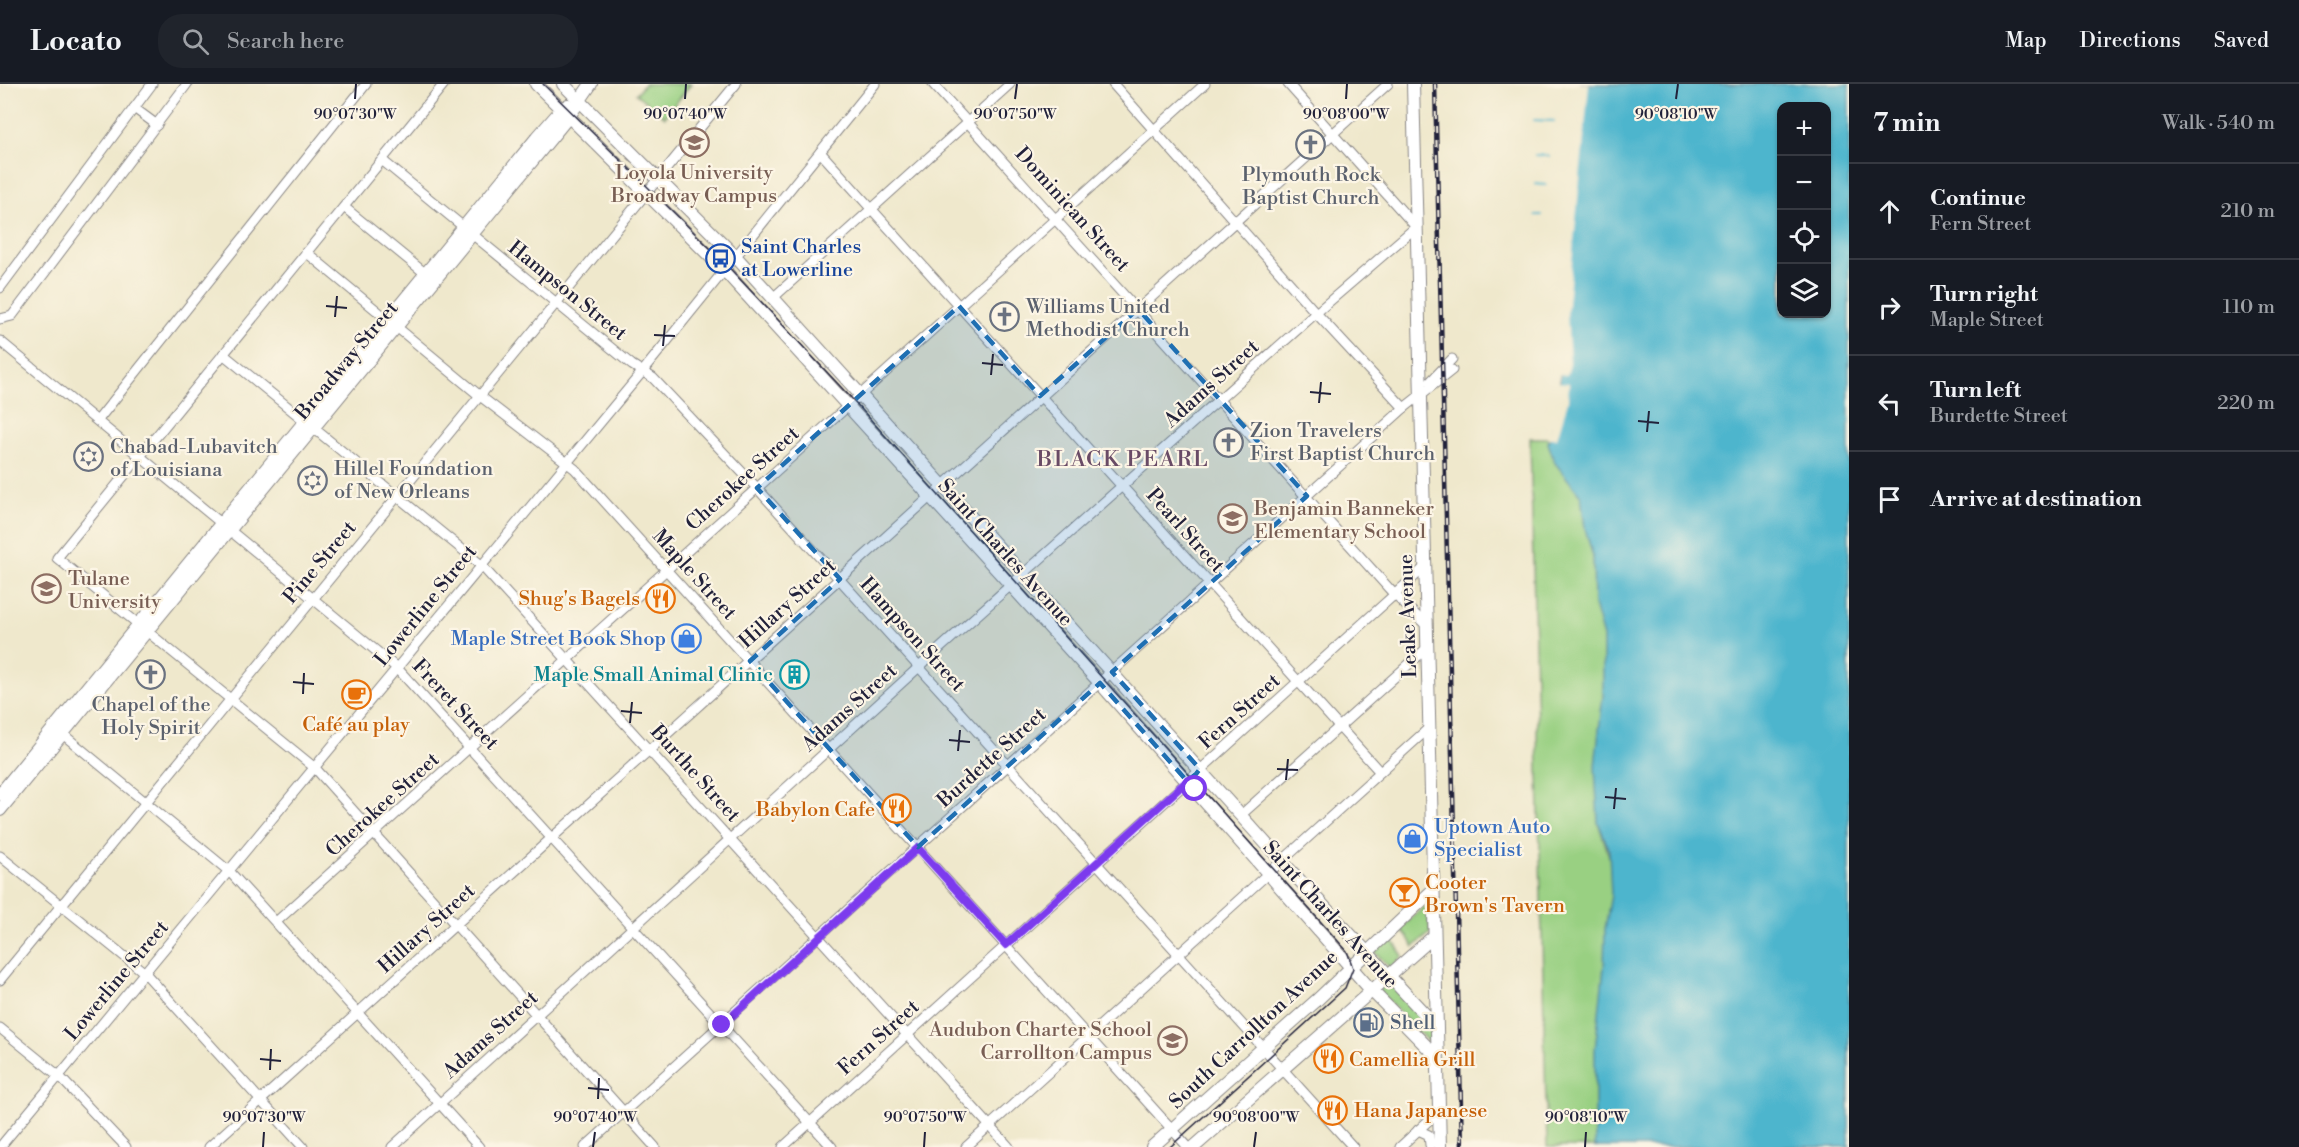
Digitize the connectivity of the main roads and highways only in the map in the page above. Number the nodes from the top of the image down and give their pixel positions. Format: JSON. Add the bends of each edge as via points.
{"nodes":[{"id":1,"x":536,"y":84,"type":"edge"},
{"id":2,"x":563,"y":84,"type":"edge"},
{"id":3,"x":591,"y":84,"type":"edge"},
{"id":4,"x":1413,"y":84,"type":"edge"},
{"id":5,"x":579,"y":99,"type":"junction"},
{"id":6,"x":565,"y":113,"type":"junction"},
{"id":7,"x":469,"y":231,"type":"junction"},
{"id":8,"x":392,"y":325,"type":"junction"},
{"id":9,"x":59,"y":731,"type":"junction"},
{"id":10,"x":0,"y":794,"type":"edge"},
{"id":11,"x":0,"y":810,"type":"edge"},
{"id":12,"x":1433,"y":890,"type":"junction"},
{"id":13,"x":1434,"y":936,"type":"junction"},
{"id":14,"x":1366,"y":951,"type":"junction"},
{"id":15,"x":1351,"y":966,"type":"junction"},
{"id":16,"x":1388,"y":975,"type":"junction"},
{"id":17,"x":1371,"y":990,"type":"junction"},
{"id":18,"x":1436,"y":1026,"type":"junction"},
{"id":19,"x":1436,"y":1056,"type":"junction"},
{"id":20,"x":1434,"y":1144,"type":"edge"},
{"id":21,"x":1152,"y":1147,"type":"edge"},
{"id":22,"x":1194,"y":1147,"type":"edge"}],
"edges":[{"from":1,"to":6,"type":"main road","name":"Saint Charles Avenue"},
{"from":2,"to":5,"type":"main road","name":"Saint Charles Avenue"},
{"from":3,"to":5,"type":"main road","name":"Broadway Street"},
{"from":4,"to":12,"type":"main road","name":"Leake Avenue"},
{"from":5,"to":6,"type":"main road","name":"Broadway Street"},
{"from":5,"to":14,"type":"main road","name":"Saint Charles Avenue","via":[[774,297]]},
{"from":6,"to":7,"type":"main road","name":"Broadway Street"},
{"from":6,"to":15,"type":"main road","name":"Saint Charles Avenue","via":[[725,271]]},
{"from":7,"to":8,"type":"main road","name":"Broadway Street"},
{"from":7,"to":8,"type":"main road","name":"Broadway Street","via":[[426,274]]},
{"from":8,"to":9,"type":"main road","name":"Broadway Street"},
{"from":9,"to":10,"type":"main road","name":"Broadway Street"},
{"from":9,"to":11,"type":"main road","name":"Broadway Street"},
{"from":12,"to":13,"type":"main road","name":"Leake Avenue"},
{"from":12,"to":14,"type":"main road","name":"South Carrollton Avenue"},
{"from":13,"to":16,"type":"main road"},
{"from":13,"to":18,"type":"main road","name":"Leake Avenue"},
{"from":14,"to":15,"type":"main road","name":"South Carrollton Avenue"},
{"from":14,"to":16,"type":"main road","name":"Saint Charles Avenue"},
{"from":15,"to":17,"type":"main road","name":"Saint Charles Avenue"},
{"from":15,"to":21,"type":"main road","name":"South Carrollton Avenue"},
{"from":16,"to":17,"type":"main road"},
{"from":16,"to":18,"type":"main road","name":"Saint Charles Avenue"},
{"from":17,"to":19,"type":"main road","name":"Saint Charles Avenue"},
{"from":17,"to":22,"type":"main road"},
{"from":18,"to":19,"type":"main road","name":"Leake Avenue"},
{"from":19,"to":20,"type":"main road","name":"Leake Avenue","via":[[1439,1111]]}]}
